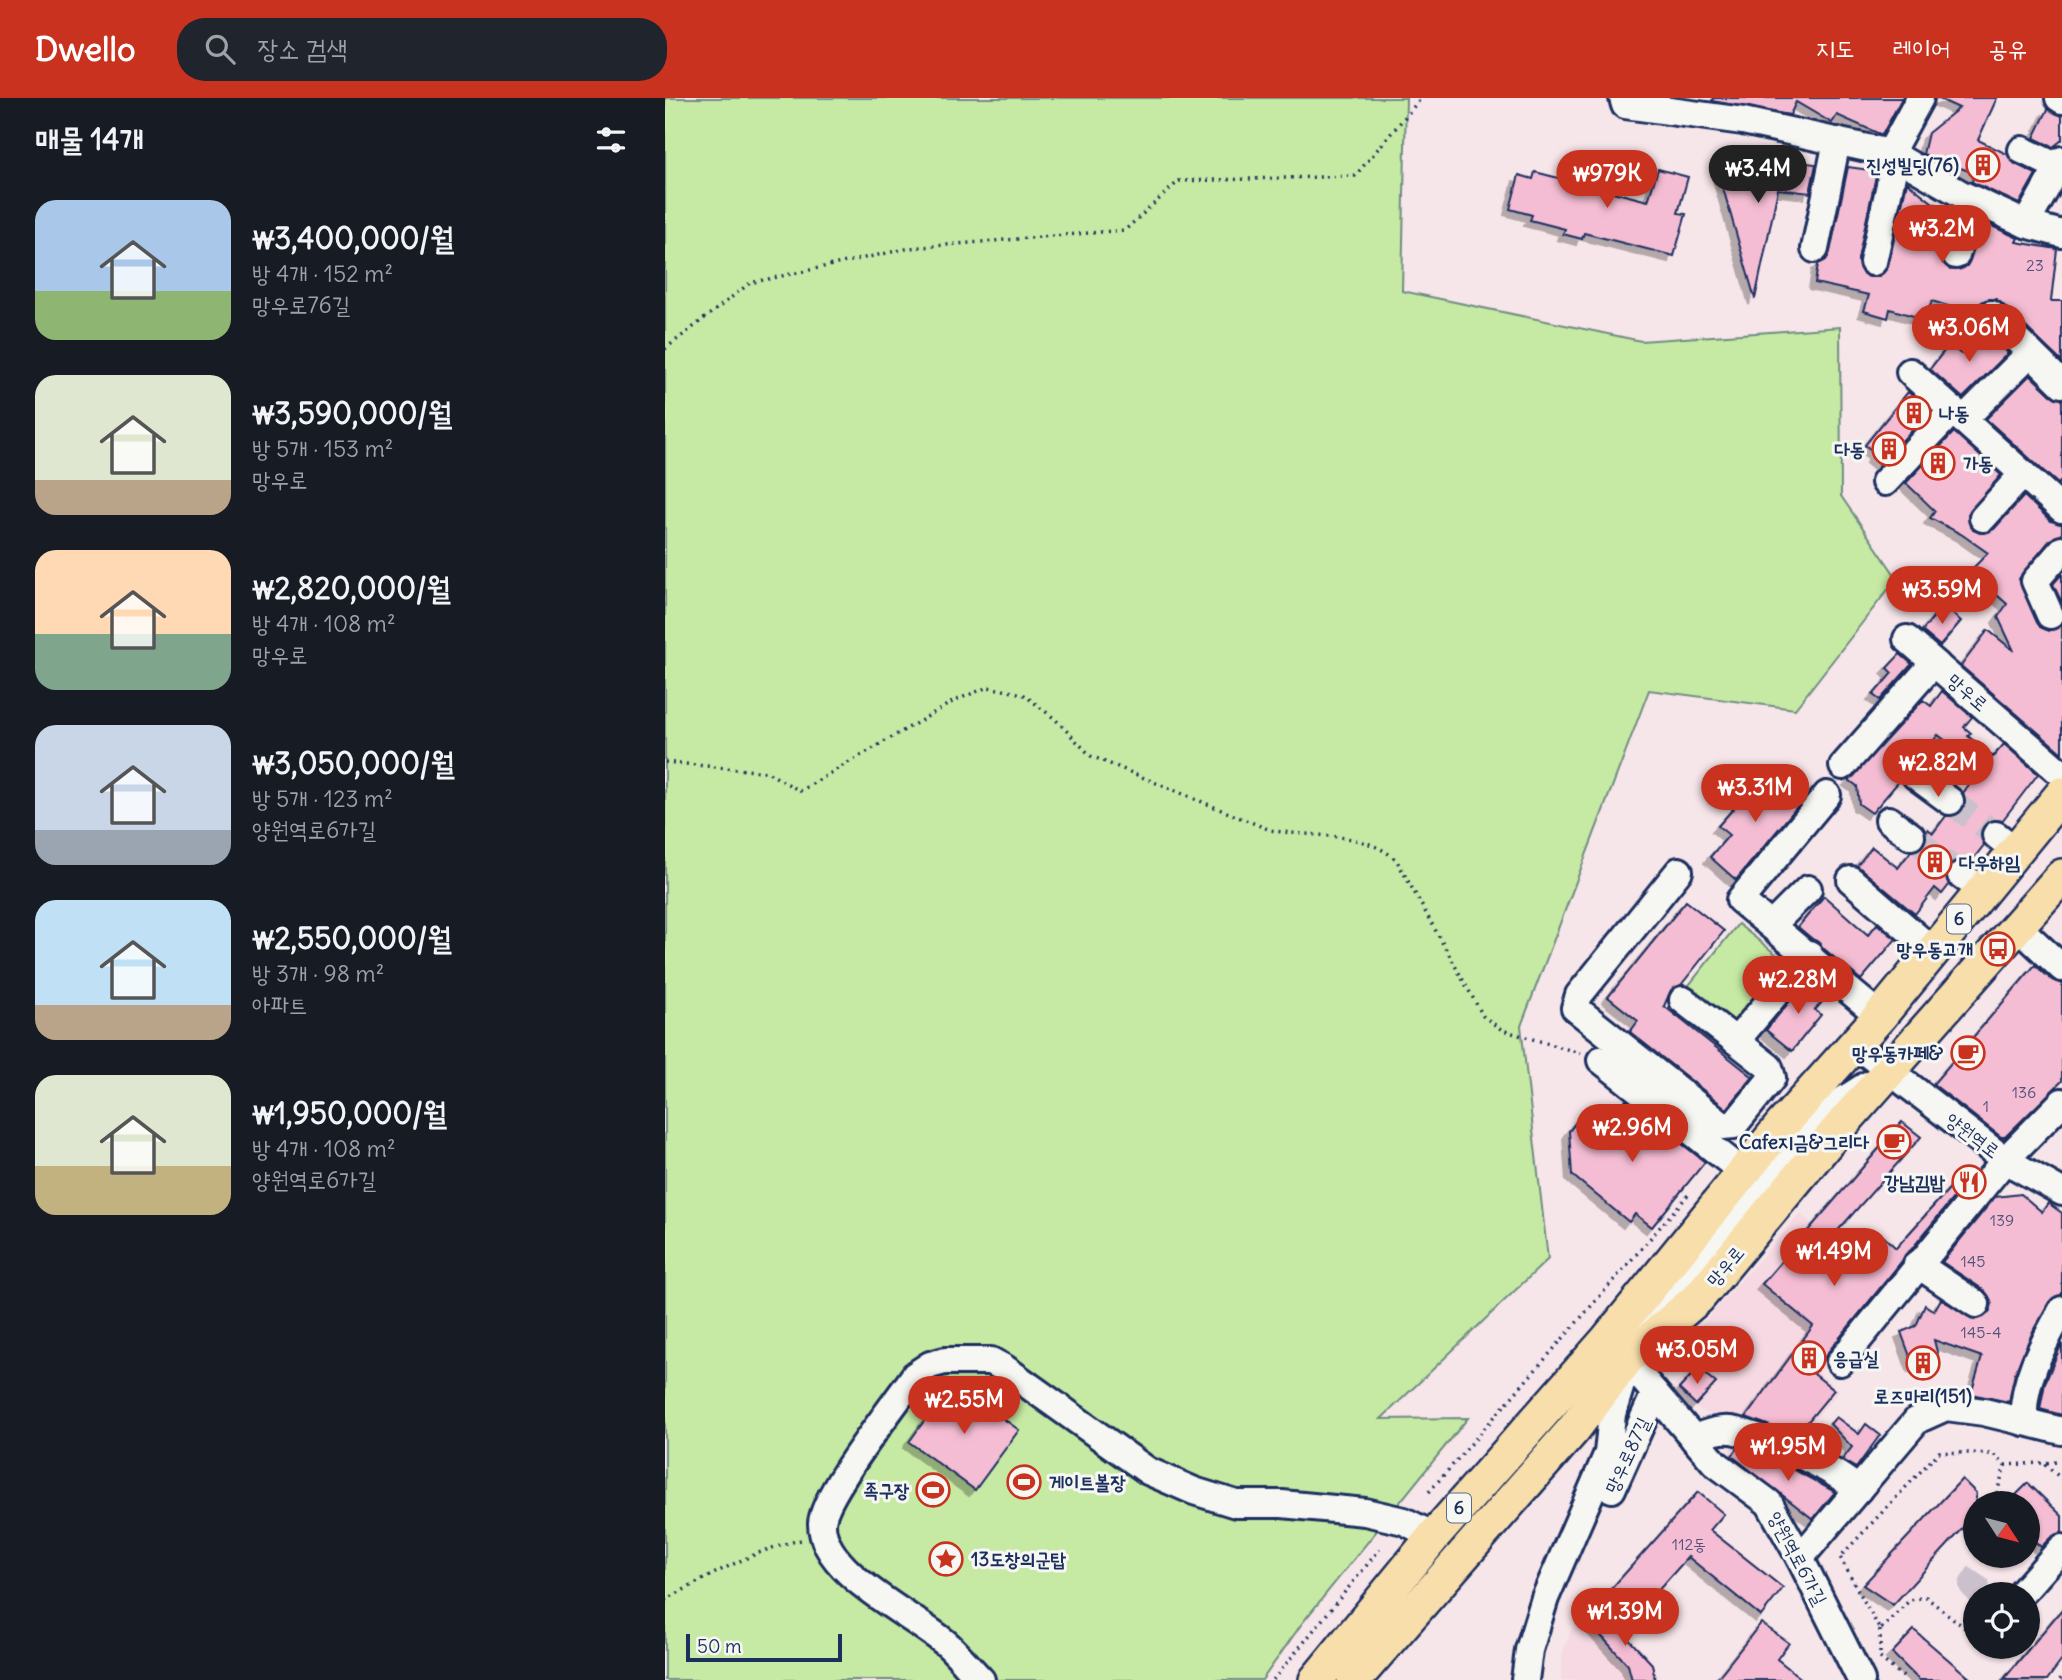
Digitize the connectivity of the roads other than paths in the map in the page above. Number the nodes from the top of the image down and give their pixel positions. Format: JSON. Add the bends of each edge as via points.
{"nodes":[{"id":1,"x":1623,"y":98,"type":"edge"},
{"id":2,"x":1920,"y":98,"type":"edge"},
{"id":3,"x":1749,"y":109,"type":"edge"},
{"id":4,"x":1837,"y":141,"type":"junction"},
{"id":5,"x":2022,"y":150,"type":"dead end"},
{"id":6,"x":1893,"y":155,"type":"junction"},
{"id":7,"x":2060,"y":164,"type":"edge"},
{"id":8,"x":1974,"y":200,"type":"junction"},
{"id":9,"x":2026,"y":224,"type":"junction"},
{"id":10,"x":2062,"y":234,"type":"edge"},
{"id":11,"x":1815,"y":249,"type":"dead end"},
{"id":12,"x":1955,"y":255,"type":"dead end"},
{"id":13,"x":1873,"y":262,"type":"dead end"},
{"id":14,"x":1991,"y":314,"type":"dead end"},
{"id":15,"x":2031,"y":353,"type":"junction"},
{"id":16,"x":1910,"y":372,"type":"dead end"},
{"id":17,"x":2062,"y":384,"type":"edge"},
{"id":18,"x":1958,"y":415,"type":"junction"},
{"id":19,"x":2023,"y":474,"type":"junction"},
{"id":20,"x":1885,"y":482,"type":"dead end"},
{"id":21,"x":2062,"y":509,"type":"edge"},
{"id":22,"x":1983,"y":518,"type":"dead end"},
{"id":23,"x":2062,"y":550,"type":"edge"},
{"id":24,"x":2050,"y":615,"type":"dead end"},
{"id":25,"x":1907,"y":639,"type":"dead end"},
{"id":26,"x":1937,"y":665,"type":"junction"},
{"id":27,"x":1843,"y":766,"type":"dead end"},
{"id":28,"x":2062,"y":774,"type":"edge"},
{"id":29,"x":1916,"y":776,"type":"dead end"},
{"id":30,"x":2062,"y":794,"type":"edge"},
{"id":31,"x":1827,"y":795,"type":"dead end"},
{"id":32,"x":1950,"y":801,"type":"tunnel mouth"},
{"id":33,"x":1889,"y":820,"type":"dead end"},
{"id":34,"x":1910,"y":836,"type":"tunnel mouth"},
{"id":35,"x":1679,"y":872,"type":"dead end"},
{"id":36,"x":2062,"y":876,"type":"edge"},
{"id":37,"x":1850,"y":880,"type":"dead end"},
{"id":38,"x":1808,"y":889,"type":"dead end"},
{"id":39,"x":1772,"y":925,"type":"junction"},
{"id":40,"x":2016,"y":925,"type":"junction"},
{"id":41,"x":1933,"y":951,"type":"junction"},
{"id":42,"x":1809,"y":954,"type":"junction"},
{"id":43,"x":2062,"y":968,"type":"edge"},
{"id":44,"x":1683,"y":1000,"type":"dead end"},
{"id":45,"x":1880,"y":1016,"type":"junction"},
{"id":46,"x":1736,"y":1041,"type":"junction"},
{"id":47,"x":1855,"y":1045,"type":"junction"},
{"id":48,"x":1601,"y":1060,"type":"road end"},
{"id":49,"x":1889,"y":1071,"type":"junction"},
{"id":50,"x":1810,"y":1094,"type":"junction"},
{"id":51,"x":2062,"y":1102,"type":"edge"},
{"id":52,"x":2005,"y":1160,"type":"junction"},
{"id":53,"x":1743,"y":1172,"type":"junction"},
{"id":54,"x":2062,"y":1192,"type":"edge"},
{"id":55,"x":1917,"y":1264,"type":"junction"},
{"id":56,"x":1976,"y":1304,"type":"dead end"},
{"id":57,"x":2059,"y":1322,"type":"edge"},
{"id":58,"x":1617,"y":1349,"type":"junction"},
{"id":59,"x":1840,"y":1362,"type":"dead end"},
{"id":60,"x":1655,"y":1394,"type":"junction"},
{"id":61,"x":2024,"y":1422,"type":"junction"},
{"id":62,"x":2062,"y":1431,"type":"edge"},
{"id":63,"x":1694,"y":1439,"type":"junction"},
{"id":64,"x":1857,"y":1490,"type":"junction"},
{"id":65,"x":1434,"y":1536,"type":"junction"},
{"id":66,"x":2062,"y":1548,"type":"edge"},
{"id":67,"x":1800,"y":1558,"type":"junction"},
{"id":68,"x":2032,"y":1582,"type":"edge"},
{"id":69,"x":981,"y":1680,"type":"edge"},
{"id":70,"x":1316,"y":1680,"type":"edge"},
{"id":71,"x":1354,"y":1680,"type":"edge"},
{"id":72,"x":1525,"y":1680,"type":"edge"},
{"id":73,"x":1543,"y":1680,"type":"edge"},
{"id":74,"x":1861,"y":1680,"type":"edge"}],
"edges":[{"from":1,"to":3,"type":"street","via":[[1625,105]]},
{"from":2,"to":6,"type":"street"},
{"from":3,"to":4,"type":"street"},
{"from":4,"to":6,"type":"street"},
{"from":4,"to":11,"type":"street"},
{"from":5,"to":7,"type":"street"},
{"from":6,"to":8,"type":"street"},
{"from":6,"to":13,"type":"street"},
{"from":7,"to":9,"type":"street"},
{"from":8,"to":9,"type":"street"},
{"from":8,"to":12,"type":"street"},
{"from":9,"to":10,"type":"street"},
{"from":14,"to":15,"type":"street"},
{"from":15,"to":17,"type":"street"},
{"from":15,"to":18,"type":"street"},
{"from":16,"to":18,"type":"street"},
{"from":18,"to":19,"type":"street"},
{"from":18,"to":20,"type":"street"},
{"from":19,"to":21,"type":"street"},
{"from":19,"to":22,"type":"street"},
{"from":23,"to":24,"type":"street","via":[[2035,581]]},
{"from":25,"to":26,"type":"street","name":"망우로"},
{"from":26,"to":27,"type":"street","name":"망우로","via":[[1929,666]]},
{"from":26,"to":28,"type":"street","name":"망우로"},
{"from":29,"to":32,"type":"street"},
{"from":30,"to":41,"type":"main road","name":"망우로","number":"6","via":[[2005,843],[1972,882]]},
{"from":31,"to":39,"type":"street","via":[[1740,900]]},
{"from":33,"to":34,"type":"street"},
{"from":35,"to":46,"type":"street","via":[[1579,995],[1575,1008],[1728,1128],[1772,1078],[1769,1067]]},
{"from":36,"to":40,"type":"main road","name":"망우로","number":"6"},
{"from":37,"to":41,"type":"street"},
{"from":38,"to":39,"type":"street"},
{"from":39,"to":42,"type":"street"},
{"from":40,"to":43,"type":"street"},
{"from":40,"to":49,"type":"main road","name":"망우로","number":"6"},
{"from":41,"to":45,"type":"main road","name":"망우로","number":"6"},
{"from":42,"to":45,"type":"street"},
{"from":42,"to":46,"type":"street"},
{"from":44,"to":46,"type":"street"},
{"from":45,"to":47,"type":"main road","name":"망우로","number":"6"},
{"from":47,"to":49,"type":"street","name":"양원역로"},
{"from":47,"to":50,"type":"main road","name":"망우로","number":"6"},
{"from":48,"to":53,"type":"street"},
{"from":49,"to":50,"type":"street"},
{"from":49,"to":52,"type":"street","name":"양원역로"},
{"from":49,"to":58,"type":"main road","name":"망우로","number":"6","via":[[1698,1298]]},
{"from":50,"to":53,"type":"main road","name":"망우로","number":"6"},
{"from":51,"to":52,"type":"street"},
{"from":52,"to":54,"type":"street","name":"양원역로"},
{"from":52,"to":55,"type":"street"},
{"from":53,"to":58,"type":"main road","name":"망우로","number":"6"},
{"from":55,"to":56,"type":"street"},
{"from":55,"to":59,"type":"street"},
{"from":57,"to":61,"type":"street","via":[[2033,1368]]},
{"from":58,"to":60,"type":"street","name":"망우로87길"},
{"from":58,"to":65,"type":"main road","name":"망우로","number":"6"},
{"from":58,"to":71,"type":"main road","name":"망우로","number":"6","via":[[1573,1430]]},
{"from":58,"to":72,"type":"street","name":"망우로87길","via":[[1608,1452],[1545,1598]]},
{"from":60,"to":63,"type":"street","name":"양원역로6가길"},
{"from":60,"to":73,"type":"street","name":"망우로87길","via":[[1557,1607]]},
{"from":61,"to":62,"type":"street"},
{"from":61,"to":64,"type":"street","via":[[1946,1407],[1917,1420]]},
{"from":63,"to":64,"type":"street","via":[[1734,1430],[1815,1463]]},
{"from":63,"to":67,"type":"street","name":"양원역로6가길","via":[[1715,1462],[1769,1503]]},
{"from":64,"to":67,"type":"street"},
{"from":65,"to":69,"type":"street","via":[[1403,1521],[1365,1512],[1235,1504],[1194,1491],[1148,1471],[1005,1367],[976,1360],[930,1365],[915,1375],[837,1485],[822,1520],[824,1536],[847,1572],[949,1645]]},
{"from":65,"to":70,"type":"main road","name":"망우로","number":"6"},
{"from":66,"to":68,"type":"street"},
{"from":67,"to":74,"type":"street","name":"양원역로6가길"}]}
